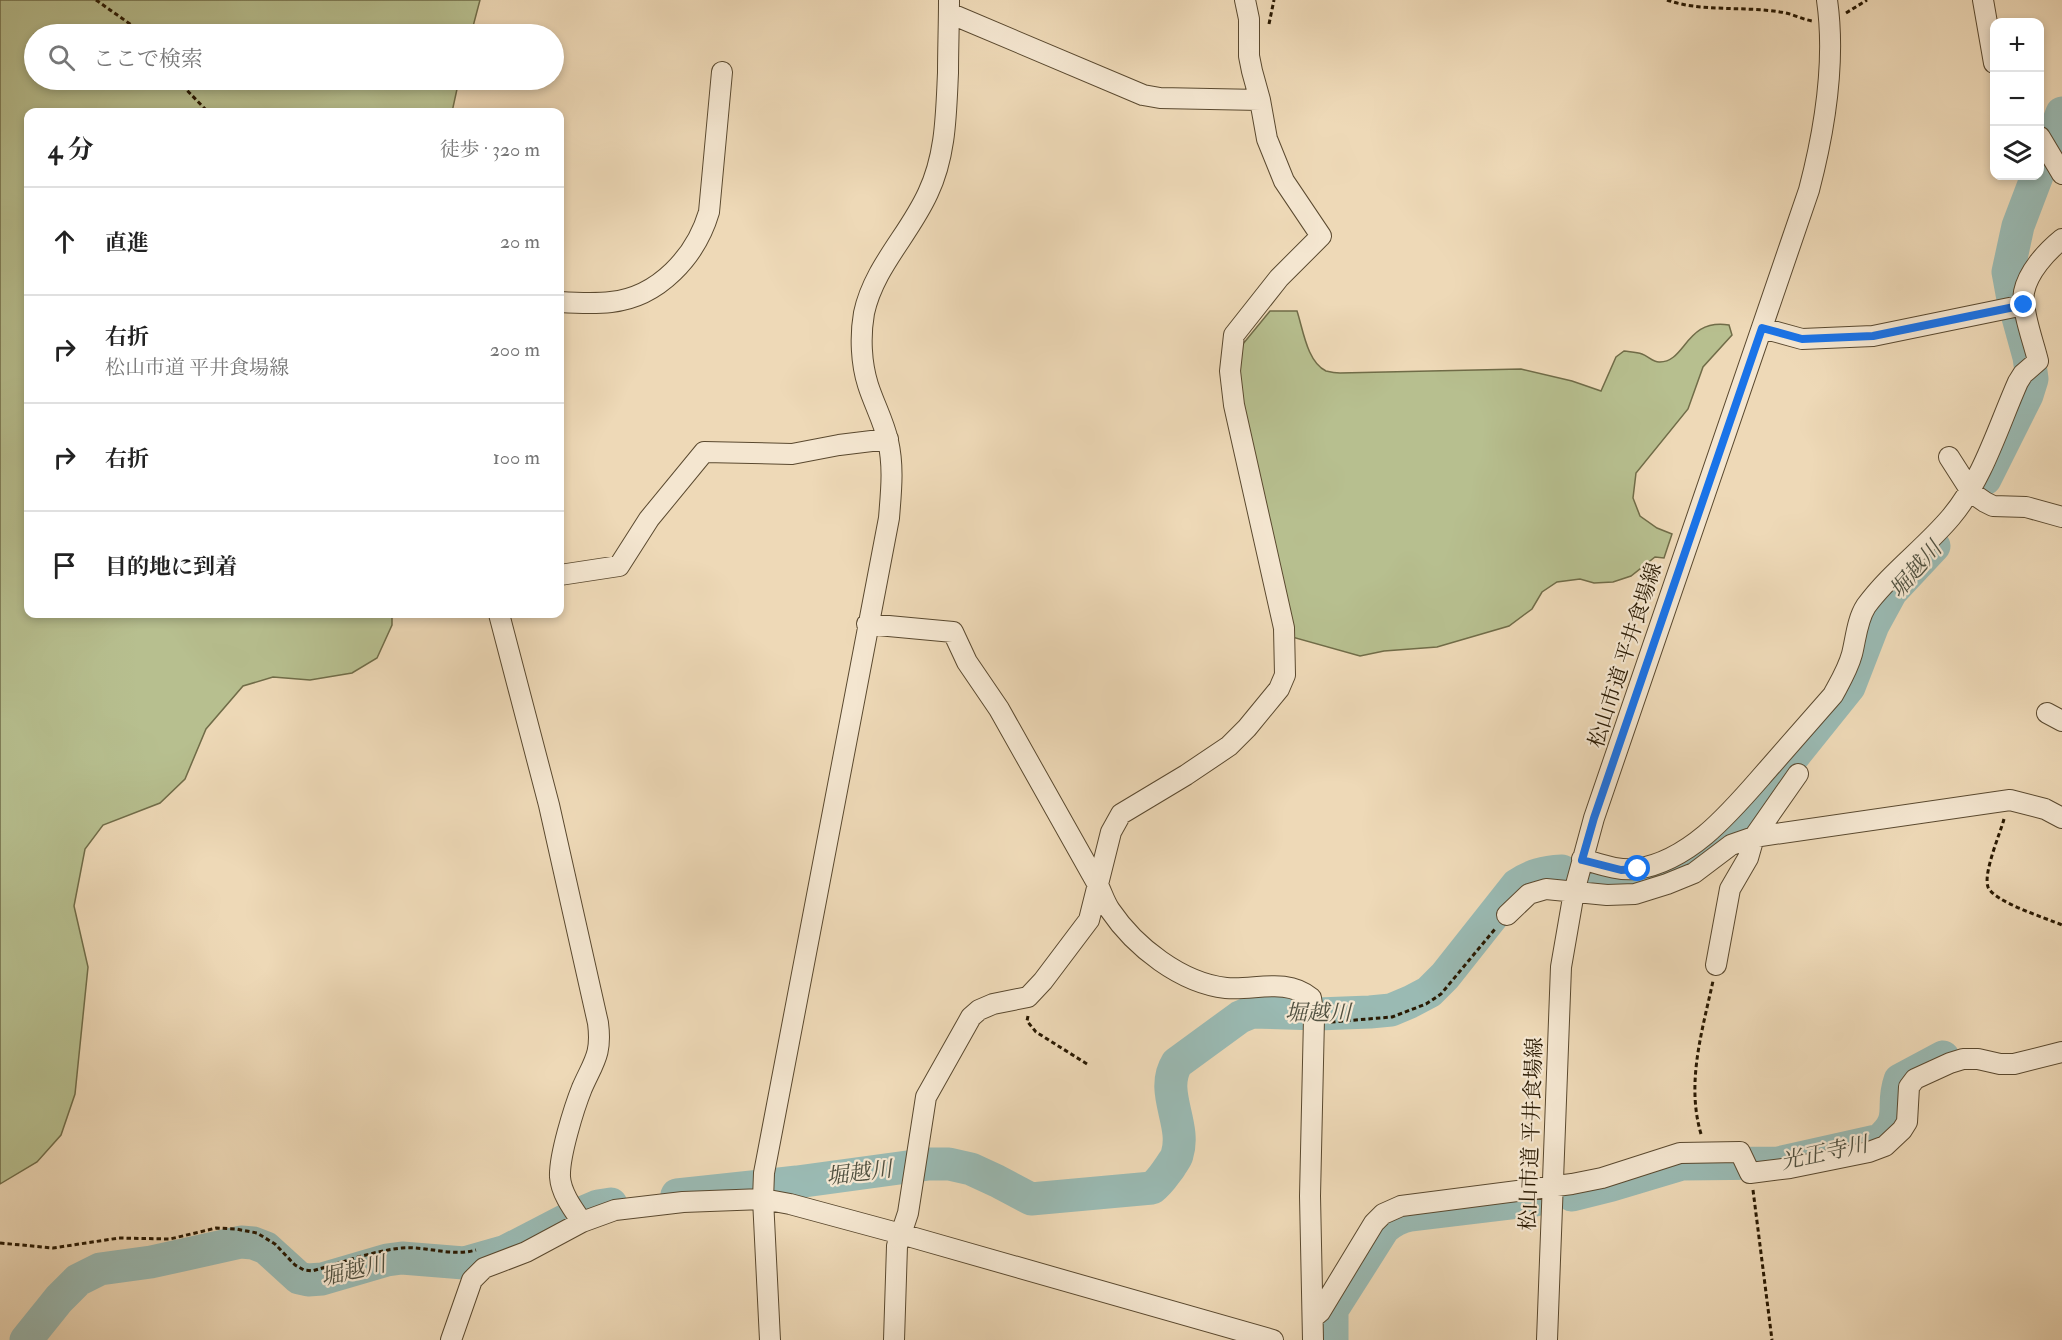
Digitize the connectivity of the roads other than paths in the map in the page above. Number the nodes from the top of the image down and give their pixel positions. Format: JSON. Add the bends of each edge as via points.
{"nodes":[{"id":1,"x":1245,"y":0,"type":"edge"},
{"id":2,"x":1827,"y":0,"type":"edge"},
{"id":3,"x":1983,"y":0,"type":"edge"},
{"id":4,"x":949,"y":7,"type":"edge"},
{"id":5,"x":1990,"y":37,"type":"edge"},
{"id":6,"x":722,"y":72,"type":"dead end"},
{"id":7,"x":1260,"y":100,"type":"junction"},
{"id":8,"x":2044,"y":144,"type":"edge"},
{"id":9,"x":2062,"y":174,"type":"edge"},
{"id":10,"x":2062,"y":239,"type":"edge"},
{"id":11,"x":564,"y":302,"type":"edge"},
{"id":12,"x":2018,"y":306,"type":"junction"},
{"id":13,"x":1762,"y":328,"type":"junction"},
{"id":14,"x":888,"y":439,"type":"junction"},
{"id":15,"x":1949,"y":457,"type":"dead end"},
{"id":16,"x":1976,"y":495,"type":"junction"},
{"id":17,"x":2062,"y":518,"type":"edge"},
{"id":18,"x":564,"y":574,"type":"edge"},
{"id":19,"x":500,"y":618,"type":"edge"},
{"id":20,"x":867,"y":624,"type":"junction"},
{"id":21,"x":1798,"y":774,"type":"dead end"},
{"id":22,"x":1755,"y":806,"type":"junction"},
{"id":23,"x":2062,"y":818,"type":"edge"},
{"id":24,"x":1754,"y":837,"type":"junction"},
{"id":25,"x":1582,"y":860,"type":"junction"},
{"id":26,"x":1098,"y":885,"type":"junction"},
{"id":27,"x":1574,"y":892,"type":"junction"},
{"id":28,"x":1507,"y":915,"type":"road end"},
{"id":29,"x":1716,"y":965,"type":"road end"},
{"id":30,"x":2062,"y":1052,"type":"edge"},
{"id":31,"x":1553,"y":1187,"type":"junction"},
{"id":32,"x":763,"y":1188,"type":"junction"},
{"id":33,"x":578,"y":1217,"type":"junction"},
{"id":34,"x":901,"y":1234,"type":"junction"},
{"id":35,"x":1313,"y":1318,"type":"junction"},
{"id":36,"x":451,"y":1340,"type":"edge"},
{"id":37,"x":770,"y":1340,"type":"edge"},
{"id":38,"x":894,"y":1340,"type":"edge"},
{"id":39,"x":1273,"y":1340,"type":"edge"},
{"id":40,"x":1313,"y":1340,"type":"edge"},
{"id":41,"x":1547,"y":1340,"type":"edge"}],
"edges":[{"from":1,"to":7,"type":"street","via":[[1249,56]]},
{"from":2,"to":13,"type":"street","name":"松山市道 平井食場線","via":[[1830,23],[1820,149]]},
{"from":3,"to":5,"type":"street"},
{"from":4,"to":7,"type":"street","via":[[1143,95]]},
{"from":4,"to":14,"type":"street","via":[[942,152],[930,190],[881,269],[865,311],[864,372]]},
{"from":6,"to":11,"type":"street","via":[[709,212],[692,249],[662,282],[635,297],[612,302]]},
{"from":7,"to":26,"type":"street","via":[[1272,157],[1321,236],[1279,278],[1234,335],[1230,371],[1234,405],[1284,628],[1285,675],[1279,689],[1229,746],[1121,814],[1111,832]]},
{"from":8,"to":9,"type":"street"},
{"from":10,"to":12,"type":"street","via":[[2040,262]]},
{"from":12,"to":13,"type":"street","via":[[1873,336],[1802,339]]},
{"from":12,"to":16,"type":"street","via":[[2038,361],[2030,369]]},
{"from":13,"to":25,"type":"street","name":"松山市道 平井食場線"},
{"from":14,"to":18,"type":"street","via":[[792,454],[704,452],[649,519],[619,566]]},
{"from":14,"to":20,"type":"street","via":[[892,462],[889,518]]},
{"from":15,"to":16,"type":"street"},
{"from":16,"to":17,"type":"street","via":[[1993,506],[2026,507]]},
{"from":16,"to":22,"type":"street","via":[[1865,608],[1843,678]]},
{"from":19,"to":33,"type":"street","via":[[549,806],[600,1039],[599,1054],[582,1089],[563,1154],[560,1177]]},
{"from":20,"to":26,"type":"street","via":[[953,632]]},
{"from":20,"to":32,"type":"street"},
{"from":21,"to":22,"type":"street"},
{"from":22,"to":24,"type":"street"},
{"from":22,"to":25,"type":"street","via":[[1684,850],[1638,869],[1621,870]]},
{"from":23,"to":24,"type":"street","via":[[2010,800]]},
{"from":24,"to":27,"type":"street","via":[[1731,845],[1694,873],[1635,894]]},
{"from":24,"to":29,"type":"street","via":[[1748,858],[1730,889]]},
{"from":25,"to":27,"type":"street","name":"松山市道 平井食場線"},
{"from":26,"to":34,"type":"street","via":[[1083,930],[1028,997],[993,1004],[971,1017],[926,1097],[908,1213]]},
{"from":26,"to":35,"type":"street","via":[[1109,909],[1144,949],[1188,977],[1227,988],[1292,987],[1311,998]]},
{"from":27,"to":28,"type":"street","via":[[1546,889],[1529,894]]},
{"from":27,"to":31,"type":"street","name":"松山市道 平井食場線","via":[[1561,968]]},
{"from":30,"to":31,"type":"street","via":[[2014,1064],[1963,1059],[1915,1079],[1909,1087],[1907,1122],[1902,1130],[1885,1146],[1869,1152],[1790,1168],[1747,1165],[1740,1152],[1680,1153],[1602,1178]]},
{"from":31,"to":35,"type":"street","via":[[1401,1206],[1383,1214]]},
{"from":31,"to":41,"type":"street","name":"松山市道 平井食場線"},
{"from":32,"to":33,"type":"street"},
{"from":32,"to":34,"type":"street","via":[[790,1204]]},
{"from":32,"to":37,"type":"street"},
{"from":33,"to":36,"type":"street","via":[[526,1252],[478,1273]]},
{"from":34,"to":38,"type":"street","via":[[897,1246]]},
{"from":34,"to":39,"type":"street"},
{"from":35,"to":40,"type":"street"}]}
